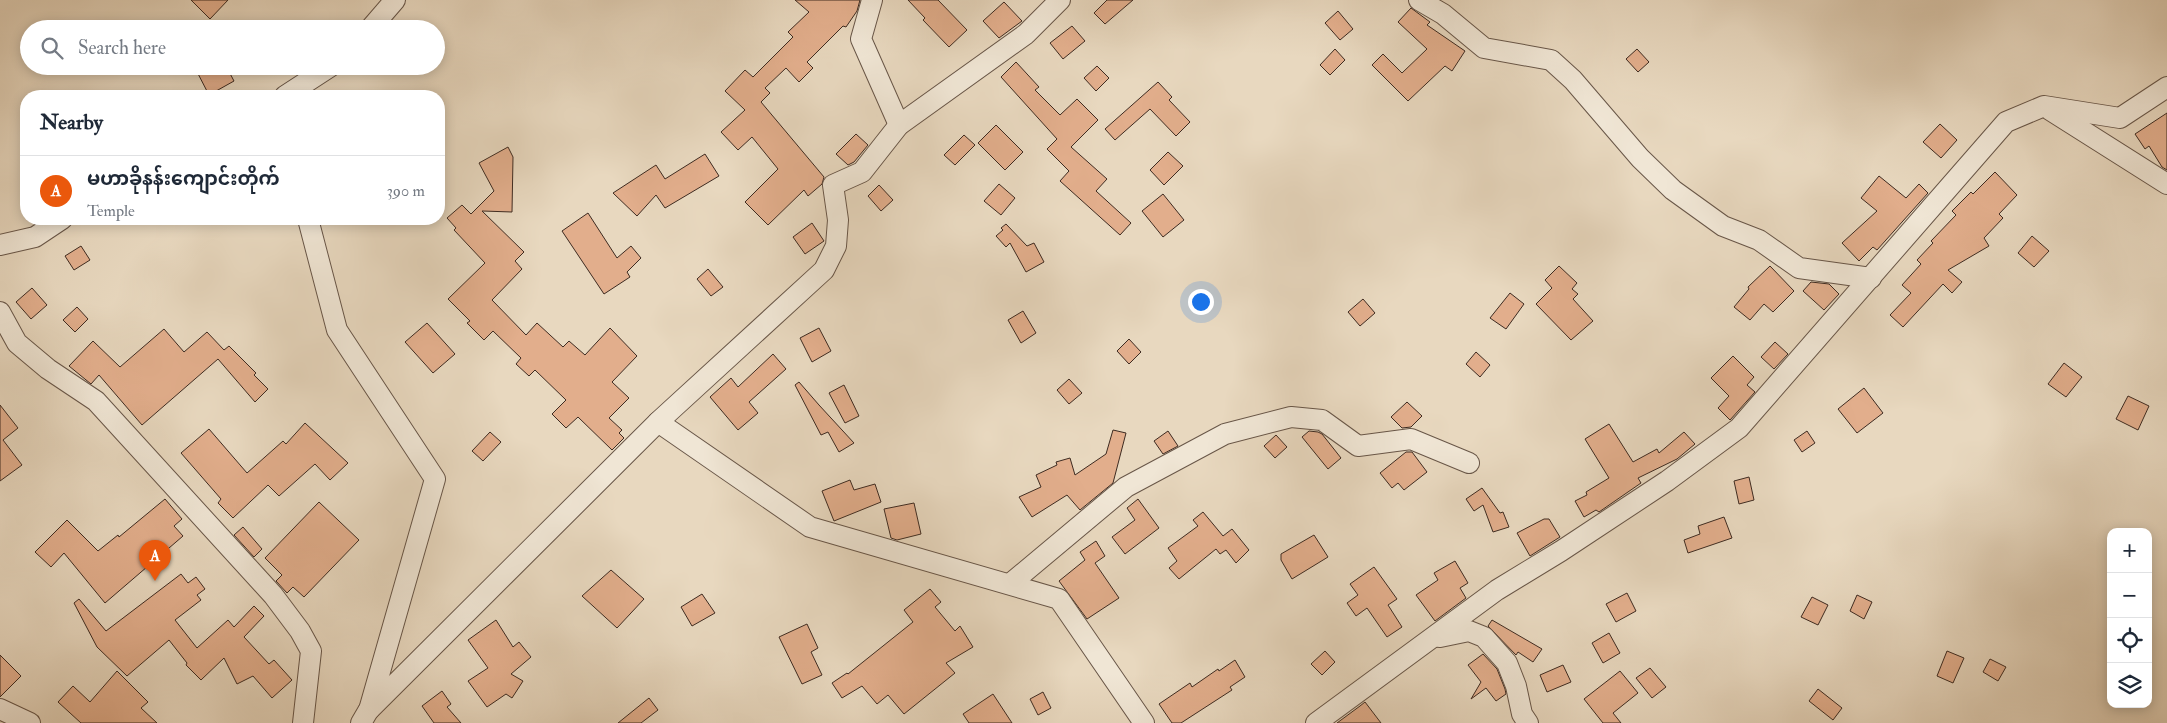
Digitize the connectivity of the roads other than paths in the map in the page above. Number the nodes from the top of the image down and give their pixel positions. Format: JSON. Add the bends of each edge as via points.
{"nodes":[{"id":1,"x":395,"y":0,"type":"edge"},
{"id":2,"x":872,"y":0,"type":"edge"},
{"id":3,"x":1060,"y":0,"type":"edge"},
{"id":4,"x":1418,"y":0,"type":"edge"},
{"id":5,"x":378,"y":20,"type":"edge"},
{"id":6,"x":317,"y":75,"type":"edge"},
{"id":7,"x":2167,"y":87,"type":"edge"},
{"id":8,"x":294,"y":90,"type":"edge"},
{"id":9,"x":2044,"y":106,"type":"junction"},
{"id":10,"x":899,"y":125,"type":"junction"},
{"id":11,"x":2167,"y":184,"type":"edge"},
{"id":12,"x":53,"y":225,"type":"edge"},
{"id":13,"x":310,"y":225,"type":"edge"},
{"id":14,"x":0,"y":245,"type":"edge"},
{"id":15,"x":1870,"y":278,"type":"junction"},
{"id":16,"x":0,"y":312,"type":"edge"},
{"id":17,"x":658,"y":422,"type":"junction"},
{"id":18,"x":1469,"y":463,"type":"dead end"},
{"id":19,"x":1010,"y":584,"type":"junction"},
{"id":20,"x":1437,"y":633,"type":"junction"},
{"id":21,"x":0,"y":709,"type":"edge"},
{"id":22,"x":364,"y":717,"type":"edge"},
{"id":23,"x":30,"y":723,"type":"edge"},
{"id":24,"x":303,"y":723,"type":"edge"},
{"id":25,"x":1144,"y":723,"type":"edge"},
{"id":26,"x":1316,"y":723,"type":"edge"},
{"id":27,"x":1528,"y":723,"type":"edge"}],
"edges":[{"from":1,"to":5,"type":"street"},
{"from":2,"to":10,"type":"street","via":[[861,39]]},
{"from":3,"to":10,"type":"street","via":[[1026,34]]},
{"from":4,"to":15,"type":"street","via":[[1443,14],[1484,48],[1551,60],[1673,190],[1723,226],[1759,240],[1799,268]]},
{"from":6,"to":8,"type":"street"},
{"from":7,"to":9,"type":"street","via":[[2120,118]]},
{"from":9,"to":11,"type":"street"},
{"from":9,"to":15,"type":"street","via":[[2006,122]]},
{"from":10,"to":17,"type":"street","via":[[862,172],[834,185],[838,220],[836,246],[824,270]]},
{"from":12,"to":14,"type":"street","via":[[35,237]]},
{"from":13,"to":22,"type":"street","via":[[337,330],[435,478]]},
{"from":15,"to":20,"type":"street","via":[[1739,428],[1667,481],[1496,590]]},
{"from":16,"to":24,"type":"street","via":[[17,343],[48,369],[96,401],[273,596],[300,631],[311,651]]},
{"from":17,"to":19,"type":"street","via":[[810,527]]},
{"from":17,"to":22,"type":"street"},
{"from":18,"to":19,"type":"street","via":[[1411,439],[1358,446],[1322,420],[1291,417],[1225,434],[1126,487]]},
{"from":19,"to":25,"type":"street","via":[[1059,599]]},
{"from":20,"to":26,"type":"street"},
{"from":20,"to":27,"type":"street","via":[[1440,637],[1469,631],[1484,637],[1507,663],[1522,714]]},
{"from":21,"to":23,"type":"street"}]}
